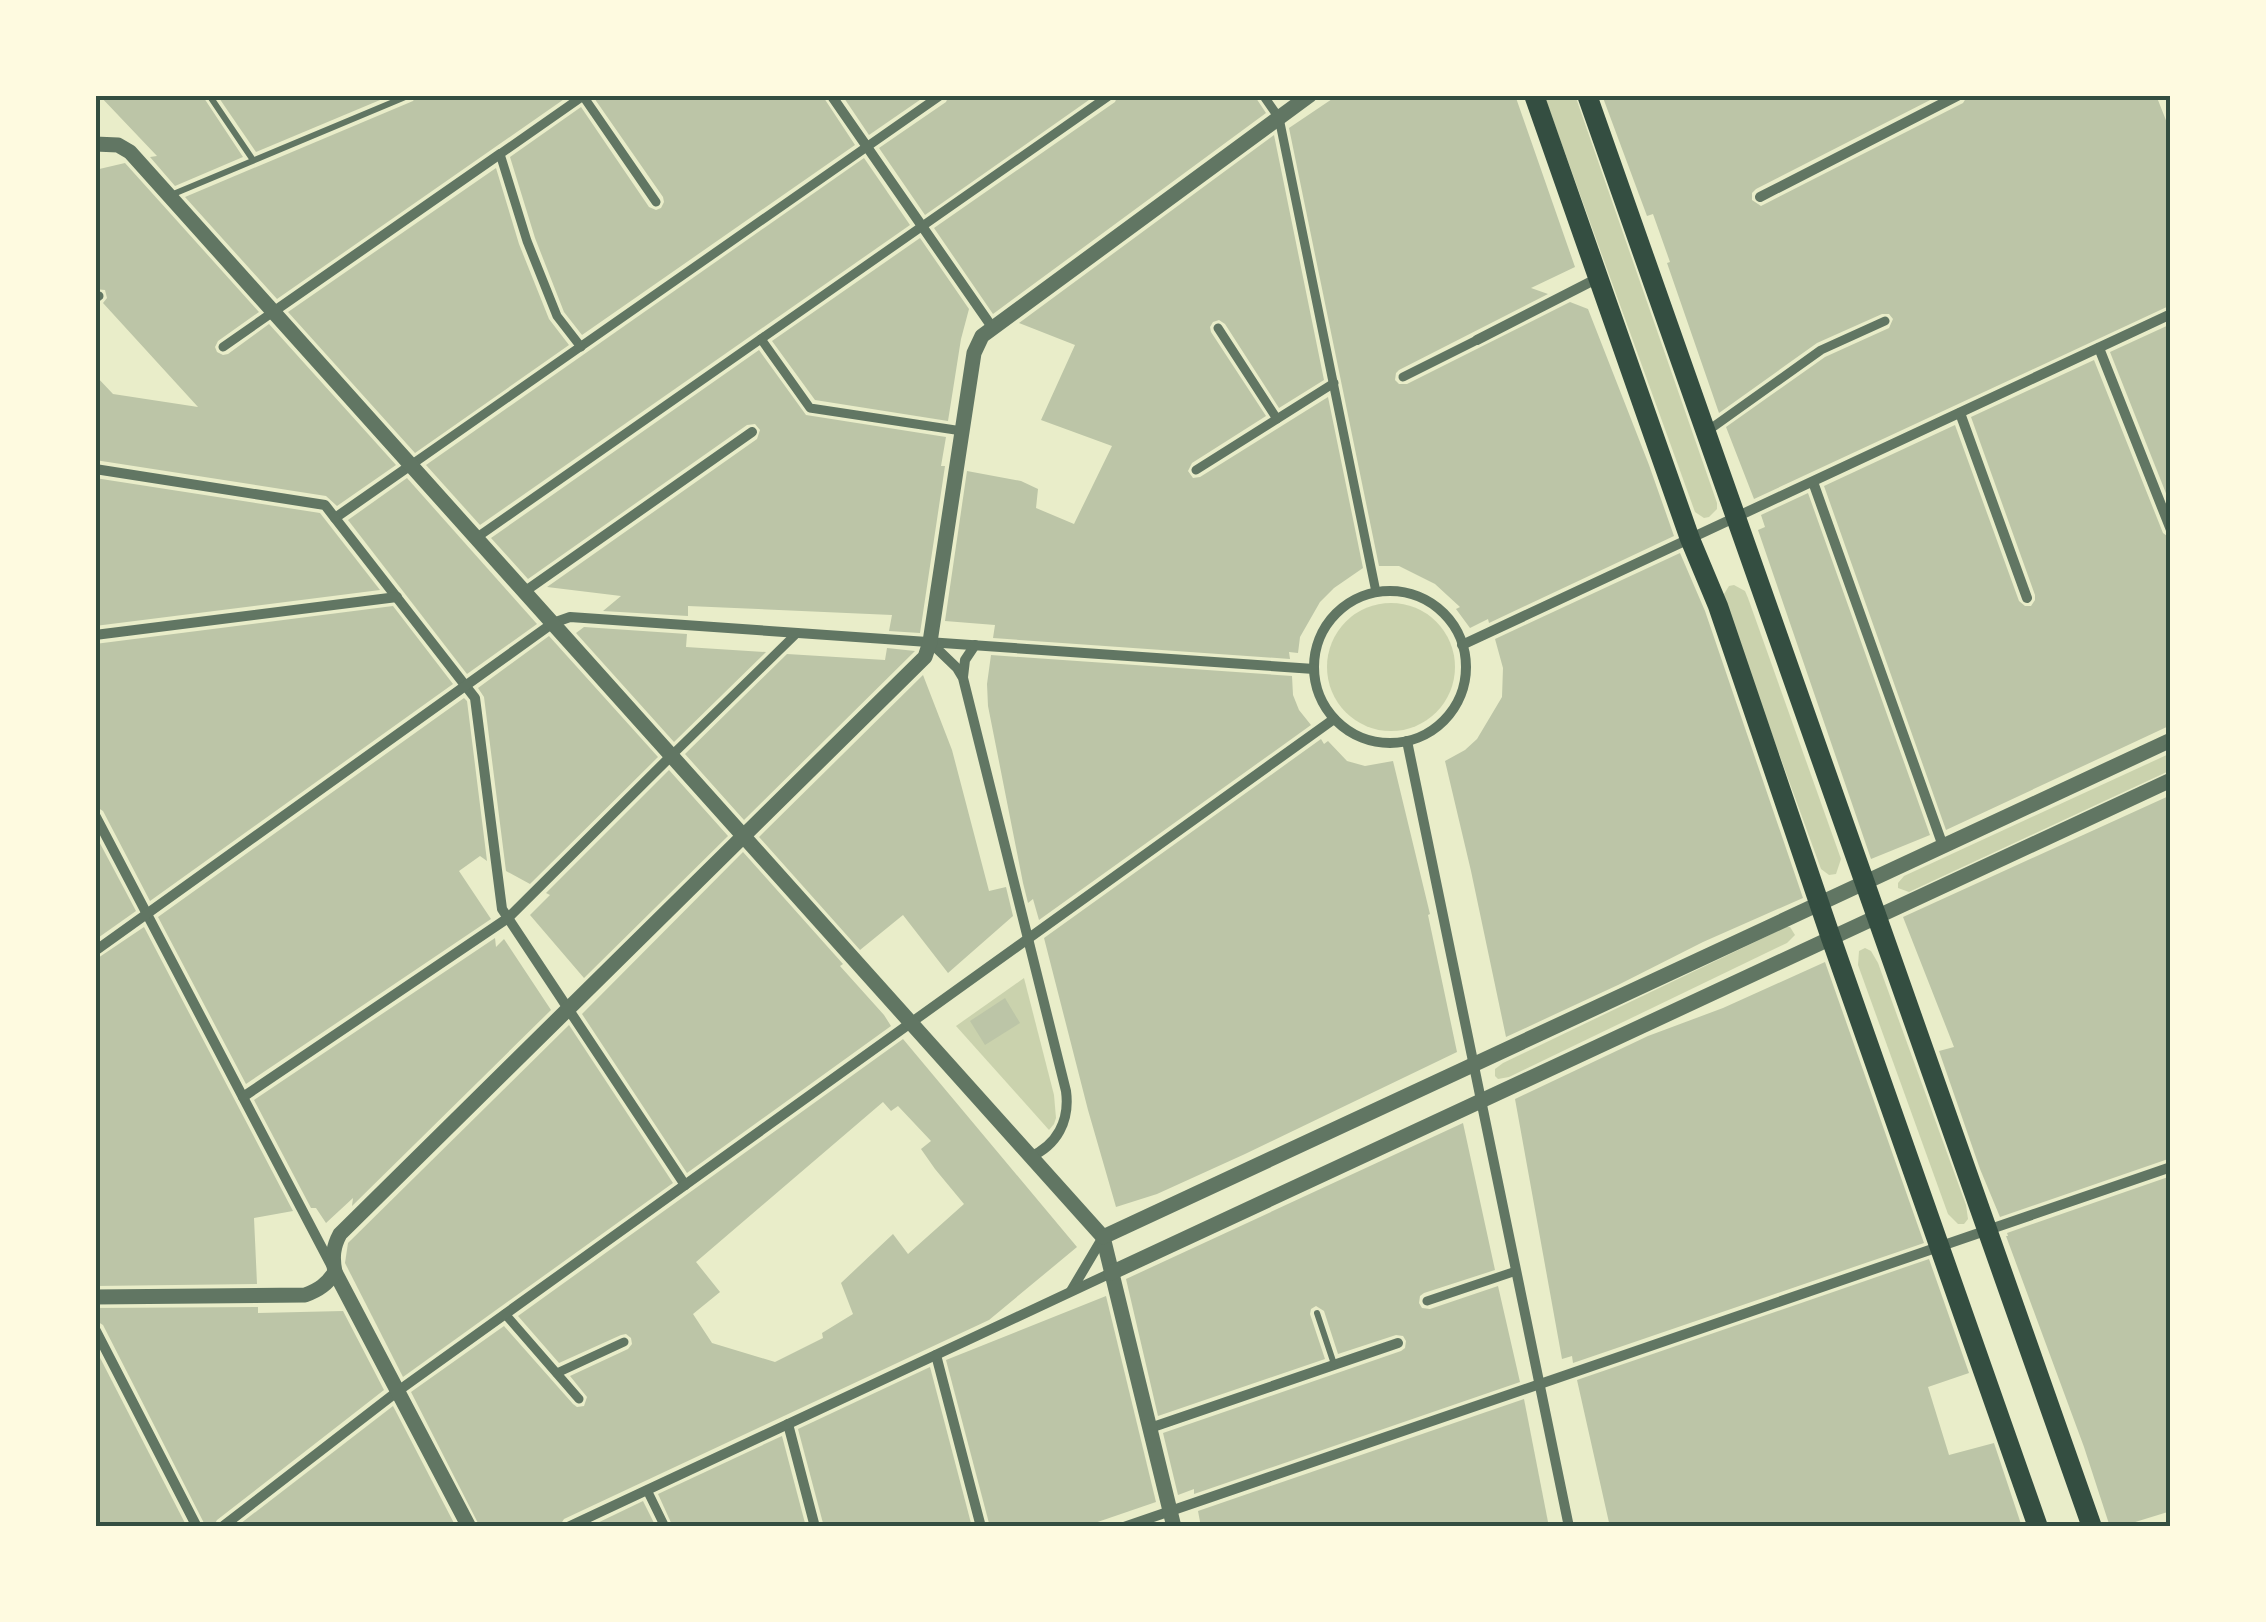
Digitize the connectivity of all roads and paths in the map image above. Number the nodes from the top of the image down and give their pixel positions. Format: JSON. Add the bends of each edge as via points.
{"nodes":[{"id":1,"x":210,"y":95,"type":"edge"},
{"id":2,"x":410,"y":95,"type":"edge"},
{"id":3,"x":830,"y":95,"type":"edge"},
{"id":4,"x":941,"y":95,"type":"edge"},
{"id":5,"x":1110,"y":95,"type":"edge"},
{"id":6,"x":1263,"y":95,"type":"edge"},
{"id":7,"x":1310,"y":95,"type":"edge"},
{"id":8,"x":1534,"y":95,"type":"edge"},
{"id":9,"x":1588,"y":95,"type":"edge"},
{"id":10,"x":1959,"y":95,"type":"edge"},
{"id":11,"x":582,"y":96,"type":"edge"},
{"id":12,"x":1279,"y":118,"type":"junction"},
{"id":13,"x":95,"y":144,"type":"edge"},
{"id":14,"x":866,"y":147,"type":"junction"},
{"id":15,"x":500,"y":154,"type":"junction"},
{"id":16,"x":253,"y":160,"type":"junction"},
{"id":17,"x":169,"y":196,"type":"junction"},
{"id":18,"x":1760,"y":196,"type":"dead end"},
{"id":19,"x":656,"y":202,"type":"dead end"},
{"id":20,"x":922,"y":226,"type":"junction"},
{"id":21,"x":1598,"y":278,"type":"junction"},
{"id":22,"x":273,"y":312,"type":"junction"},
{"id":23,"x":2171,"y":314,"type":"edge"},
{"id":24,"x":1885,"y":320,"type":"dead end"},
{"id":25,"x":992,"y":327,"type":"junction"},
{"id":26,"x":1218,"y":328,"type":"dead end"},
{"id":27,"x":762,"y":339,"type":"junction"},
{"id":28,"x":1477,"y":340,"type":"joint"},
{"id":29,"x":580,"y":346,"type":"junction"},
{"id":30,"x":223,"y":347,"type":"dead end"},
{"id":31,"x":2100,"y":348,"type":"junction"},
{"id":32,"x":1403,"y":377,"type":"dead end"},
{"id":33,"x":1334,"y":383,"type":"junction"},
{"id":34,"x":1353,"y":402,"type":"dead end"},
{"id":35,"x":1339,"y":409,"type":"junction"},
{"id":36,"x":1960,"y":413,"type":"junction"},
{"id":37,"x":1277,"y":419,"type":"junction"},
{"id":38,"x":962,"y":430,"type":"junction"},
{"id":39,"x":752,"y":432,"type":"dead end"},
{"id":40,"x":1706,"y":432,"type":"junction"},
{"id":41,"x":411,"y":465,"type":"junction"},
{"id":42,"x":95,"y":469,"type":"edge"},
{"id":43,"x":1196,"y":470,"type":"dead end"},
{"id":44,"x":1814,"y":482,"type":"junction"},
{"id":45,"x":335,"y":518,"type":"junction"},
{"id":46,"x":1736,"y":518,"type":"junction"},
{"id":47,"x":2171,"y":530,"type":"edge"},
{"id":48,"x":476,"y":538,"type":"junction"},
{"id":49,"x":1690,"y":539,"type":"junction"},
{"id":50,"x":524,"y":592,"type":"junction"},
{"id":51,"x":1376,"y":592,"type":"junction"},
{"id":52,"x":397,"y":597,"type":"junction"},
{"id":53,"x":2027,"y":598,"type":"dead end"},
{"id":54,"x":552,"y":624,"type":"junction"},
{"id":55,"x":797,"y":633,"type":"junction"},
{"id":56,"x":95,"y":635,"type":"edge"},
{"id":57,"x":930,"y":642,"type":"junction"},
{"id":58,"x":1462,"y":644,"type":"junction"},
{"id":59,"x":974,"y":646,"type":"junction"},
{"id":60,"x":1314,"y":668,"type":"junction"},
{"id":61,"x":963,"y":678,"type":"junction"},
{"id":62,"x":466,"y":686,"type":"junction"},
{"id":63,"x":1334,"y":719,"type":"junction"},
{"id":64,"x":2171,"y":740,"type":"edge"},
{"id":65,"x":1408,"y":741,"type":"junction"},
{"id":66,"x":671,"y":756,"type":"junction"},
{"id":67,"x":2171,"y":780,"type":"edge"},
{"id":68,"x":95,"y":815,"type":"edge"},
{"id":69,"x":743,"y":837,"type":"junction"},
{"id":70,"x":1943,"y":846,"type":"junction"},
{"id":71,"x":1865,"y":882,"type":"junction"},
{"id":72,"x":1819,"y":904,"type":"junction"},
{"id":73,"x":147,"y":914,"type":"junction"},
{"id":74,"x":1877,"y":917,"type":"junction"},
{"id":75,"x":508,"y":918,"type":"junction"},
{"id":76,"x":1831,"y":938,"type":"junction"},
{"id":77,"x":1027,"y":939,"type":"junction"},
{"id":78,"x":95,"y":951,"type":"edge"},
{"id":79,"x":568,"y":1009,"type":"junction"},
{"id":80,"x":910,"y":1023,"type":"junction"},
{"id":81,"x":1474,"y":1065,"type":"junction"},
{"id":82,"x":243,"y":1097,"type":"junction"},
{"id":83,"x":1481,"y":1101,"type":"junction"},
{"id":84,"x":1030,"y":1157,"type":"junction"},
{"id":85,"x":2171,"y":1166,"type":"edge"},
{"id":86,"x":685,"y":1185,"type":"junction"},
{"id":87,"x":1988,"y":1230,"type":"junction"},
{"id":88,"x":1102,"y":1238,"type":"junction"},
{"id":89,"x":1940,"y":1246,"type":"junction"},
{"id":90,"x":1516,"y":1271,"type":"junction"},
{"id":91,"x":335,"y":1272,"type":"junction"},
{"id":92,"x":1111,"y":1273,"type":"junction"},
{"id":93,"x":1070,"y":1292,"type":"junction"},
{"id":94,"x":95,"y":1297,"type":"edge"},
{"id":95,"x":1427,"y":1300,"type":"dead end"},
{"id":96,"x":1317,"y":1313,"type":"dead end"},
{"id":97,"x":504,"y":1314,"type":"junction"},
{"id":98,"x":95,"y":1329,"type":"edge"},
{"id":99,"x":624,"y":1342,"type":"dead end"},
{"id":100,"x":1398,"y":1344,"type":"dead end"},
{"id":101,"x":936,"y":1355,"type":"junction"},
{"id":102,"x":1334,"y":1366,"type":"junction"},
{"id":103,"x":557,"y":1373,"type":"junction"},
{"id":104,"x":1540,"y":1384,"type":"junction"},
{"id":105,"x":398,"y":1391,"type":"junction"},
{"id":106,"x":579,"y":1399,"type":"dead end"},
{"id":107,"x":788,"y":1424,"type":"junction"},
{"id":108,"x":1150,"y":1428,"type":"junction"},
{"id":109,"x":647,"y":1490,"type":"junction"},
{"id":110,"x":1172,"y":1519,"type":"edge"},
{"id":111,"x":197,"y":1527,"type":"edge"},
{"id":112,"x":222,"y":1527,"type":"edge"},
{"id":113,"x":469,"y":1527,"type":"edge"},
{"id":114,"x":568,"y":1527,"type":"edge"},
{"id":115,"x":664,"y":1527,"type":"edge"},
{"id":116,"x":815,"y":1527,"type":"edge"},
{"id":117,"x":981,"y":1527,"type":"edge"},
{"id":118,"x":1124,"y":1527,"type":"edge"},
{"id":119,"x":1569,"y":1527,"type":"edge"},
{"id":120,"x":2038,"y":1527,"type":"edge"},
{"id":121,"x":2092,"y":1527,"type":"edge"}],
"edges":[{"from":1,"to":16,"type":"lane"},
{"from":2,"to":16,"type":"lane"},
{"from":3,"to":14,"type":"street"},
{"from":4,"to":14,"type":"street"},
{"from":5,"to":20,"type":"street"},
{"from":6,"to":12,"type":"street"},
{"from":7,"to":12,"type":"street"},
{"from":8,"to":21,"type":"main road"},
{"from":9,"to":40,"type":"main road"},
{"from":10,"to":18,"type":"street"},
{"from":11,"to":15,"type":"street"},
{"from":11,"to":19,"type":"street"},
{"from":12,"to":25,"type":"street"},
{"from":12,"to":33,"type":"street"},
{"from":13,"to":17,"type":"street","via":[[130,152]]},
{"from":14,"to":20,"type":"street"},
{"from":14,"to":29,"type":"street"},
{"from":15,"to":22,"type":"street"},
{"from":15,"to":29,"type":"street","via":[[558,316]]},
{"from":16,"to":17,"type":"lane"},
{"from":17,"to":22,"type":"street"},
{"from":20,"to":25,"type":"street"},
{"from":20,"to":27,"type":"street"},
{"from":21,"to":28,"type":"street"},
{"from":21,"to":49,"type":"main road"},
{"from":22,"to":30,"type":"street"},
{"from":22,"to":41,"type":"street"},
{"from":23,"to":31,"type":"street"},
{"from":24,"to":40,"type":"street","via":[[1821,350]]},
{"from":25,"to":38,"type":"street","via":[[975,347]]},
{"from":26,"to":37,"type":"street"},
{"from":27,"to":38,"type":"street","via":[[810,408]]},
{"from":27,"to":48,"type":"street"},
{"from":28,"to":32,"type":"street"},
{"from":29,"to":41,"type":"street"},
{"from":31,"to":36,"type":"street"},
{"from":31,"to":47,"type":"street"},
{"from":33,"to":35,"type":"street"},
{"from":33,"to":37,"type":"street"},
{"from":34,"to":35,"type":"street"},
{"from":35,"to":51,"type":"street"},
{"from":36,"to":44,"type":"street"},
{"from":36,"to":53,"type":"street"},
{"from":37,"to":43,"type":"street"},
{"from":38,"to":57,"type":"street"},
{"from":39,"to":50,"type":"street"},
{"from":40,"to":46,"type":"main road"},
{"from":41,"to":45,"type":"street"},
{"from":41,"to":48,"type":"street"},
{"from":42,"to":45,"type":"street","via":[[325,505]]},
{"from":44,"to":46,"type":"street"},
{"from":44,"to":70,"type":"street"},
{"from":45,"to":52,"type":"street"},
{"from":46,"to":49,"type":"street"},
{"from":46,"to":71,"type":"main road"},
{"from":48,"to":50,"type":"street"},
{"from":49,"to":58,"type":"street"},
{"from":49,"to":72,"type":"main road"},
{"from":50,"to":54,"type":"street"},
{"from":51,"to":58,"type":"street","via":[[1426,600],[1446,616]]},
{"from":51,"to":60,"type":"street","via":[[1333,616],[1320,637]]},
{"from":52,"to":56,"type":"street"},
{"from":52,"to":62,"type":"street"},
{"from":54,"to":55,"type":"street","via":[[570,617]]},
{"from":54,"to":62,"type":"street"},
{"from":54,"to":66,"type":"street"},
{"from":55,"to":57,"type":"street"},
{"from":55,"to":66,"type":"street"},
{"from":57,"to":59,"type":"street"},
{"from":57,"to":61,"type":"street"},
{"from":57,"to":69,"type":"street","via":[[921,662]]},
{"from":58,"to":65,"type":"street","via":[[1464,686],[1454,709],[1437,728]]},
{"from":59,"to":60,"type":"street"},
{"from":59,"to":61,"type":"street"},
{"from":60,"to":63,"type":"street","via":[[1320,698]]},
{"from":61,"to":77,"type":"street"},
{"from":62,"to":73,"type":"street"},
{"from":62,"to":75,"type":"street","via":[[476,698]]},
{"from":63,"to":65,"type":"street","via":[[1366,739]]},
{"from":63,"to":77,"type":"street"},
{"from":64,"to":70,"type":"street"},
{"from":65,"to":81,"type":"street"},
{"from":66,"to":69,"type":"street"},
{"from":66,"to":75,"type":"street"},
{"from":67,"to":74,"type":"street"},
{"from":68,"to":73,"type":"street"},
{"from":69,"to":79,"type":"street"},
{"from":69,"to":80,"type":"street"},
{"from":70,"to":71,"type":"street"},
{"from":71,"to":72,"type":"street"},
{"from":71,"to":74,"type":"main road"},
{"from":72,"to":76,"type":"main road"},
{"from":72,"to":81,"type":"street"},
{"from":73,"to":78,"type":"street"},
{"from":73,"to":82,"type":"street"},
{"from":74,"to":76,"type":"street"},
{"from":74,"to":87,"type":"main road"},
{"from":75,"to":79,"type":"street"},
{"from":75,"to":82,"type":"street"},
{"from":76,"to":83,"type":"street"},
{"from":76,"to":89,"type":"main road"},
{"from":77,"to":80,"type":"street"},
{"from":77,"to":84,"type":"street","via":[[1067,1111],[1060,1132]]},
{"from":79,"to":86,"type":"street"},
{"from":79,"to":91,"type":"street","via":[[340,1234]]},
{"from":80,"to":84,"type":"street"},
{"from":80,"to":86,"type":"street"},
{"from":81,"to":83,"type":"street"},
{"from":81,"to":88,"type":"street"},
{"from":82,"to":91,"type":"street"},
{"from":83,"to":90,"type":"street"},
{"from":83,"to":92,"type":"street"},
{"from":84,"to":88,"type":"street"},
{"from":85,"to":87,"type":"street"},
{"from":86,"to":97,"type":"street"},
{"from":87,"to":89,"type":"street"},
{"from":87,"to":121,"type":"main road"},
{"from":88,"to":92,"type":"street"},
{"from":88,"to":93,"type":"street"},
{"from":89,"to":104,"type":"street"},
{"from":89,"to":120,"type":"main road"},
{"from":90,"to":95,"type":"street"},
{"from":90,"to":104,"type":"street"},
{"from":91,"to":94,"type":"street","via":[[306,1295]]},
{"from":91,"to":105,"type":"street"},
{"from":92,"to":93,"type":"street"},
{"from":92,"to":108,"type":"street"},
{"from":93,"to":101,"type":"street"},
{"from":96,"to":102,"type":"lane"},
{"from":97,"to":103,"type":"street"},
{"from":97,"to":105,"type":"street"},
{"from":98,"to":111,"type":"street"},
{"from":99,"to":103,"type":"street"},
{"from":100,"to":102,"type":"street"},
{"from":101,"to":107,"type":"street"},
{"from":101,"to":117,"type":"street"},
{"from":102,"to":108,"type":"street"},
{"from":103,"to":106,"type":"street"},
{"from":104,"to":110,"type":"street"},
{"from":104,"to":119,"type":"street"},
{"from":105,"to":112,"type":"street"},
{"from":105,"to":113,"type":"street"},
{"from":107,"to":109,"type":"street"},
{"from":107,"to":116,"type":"street"},
{"from":108,"to":110,"type":"street"},
{"from":109,"to":114,"type":"street"},
{"from":109,"to":115,"type":"street"},
{"from":110,"to":118,"type":"street"}]}
